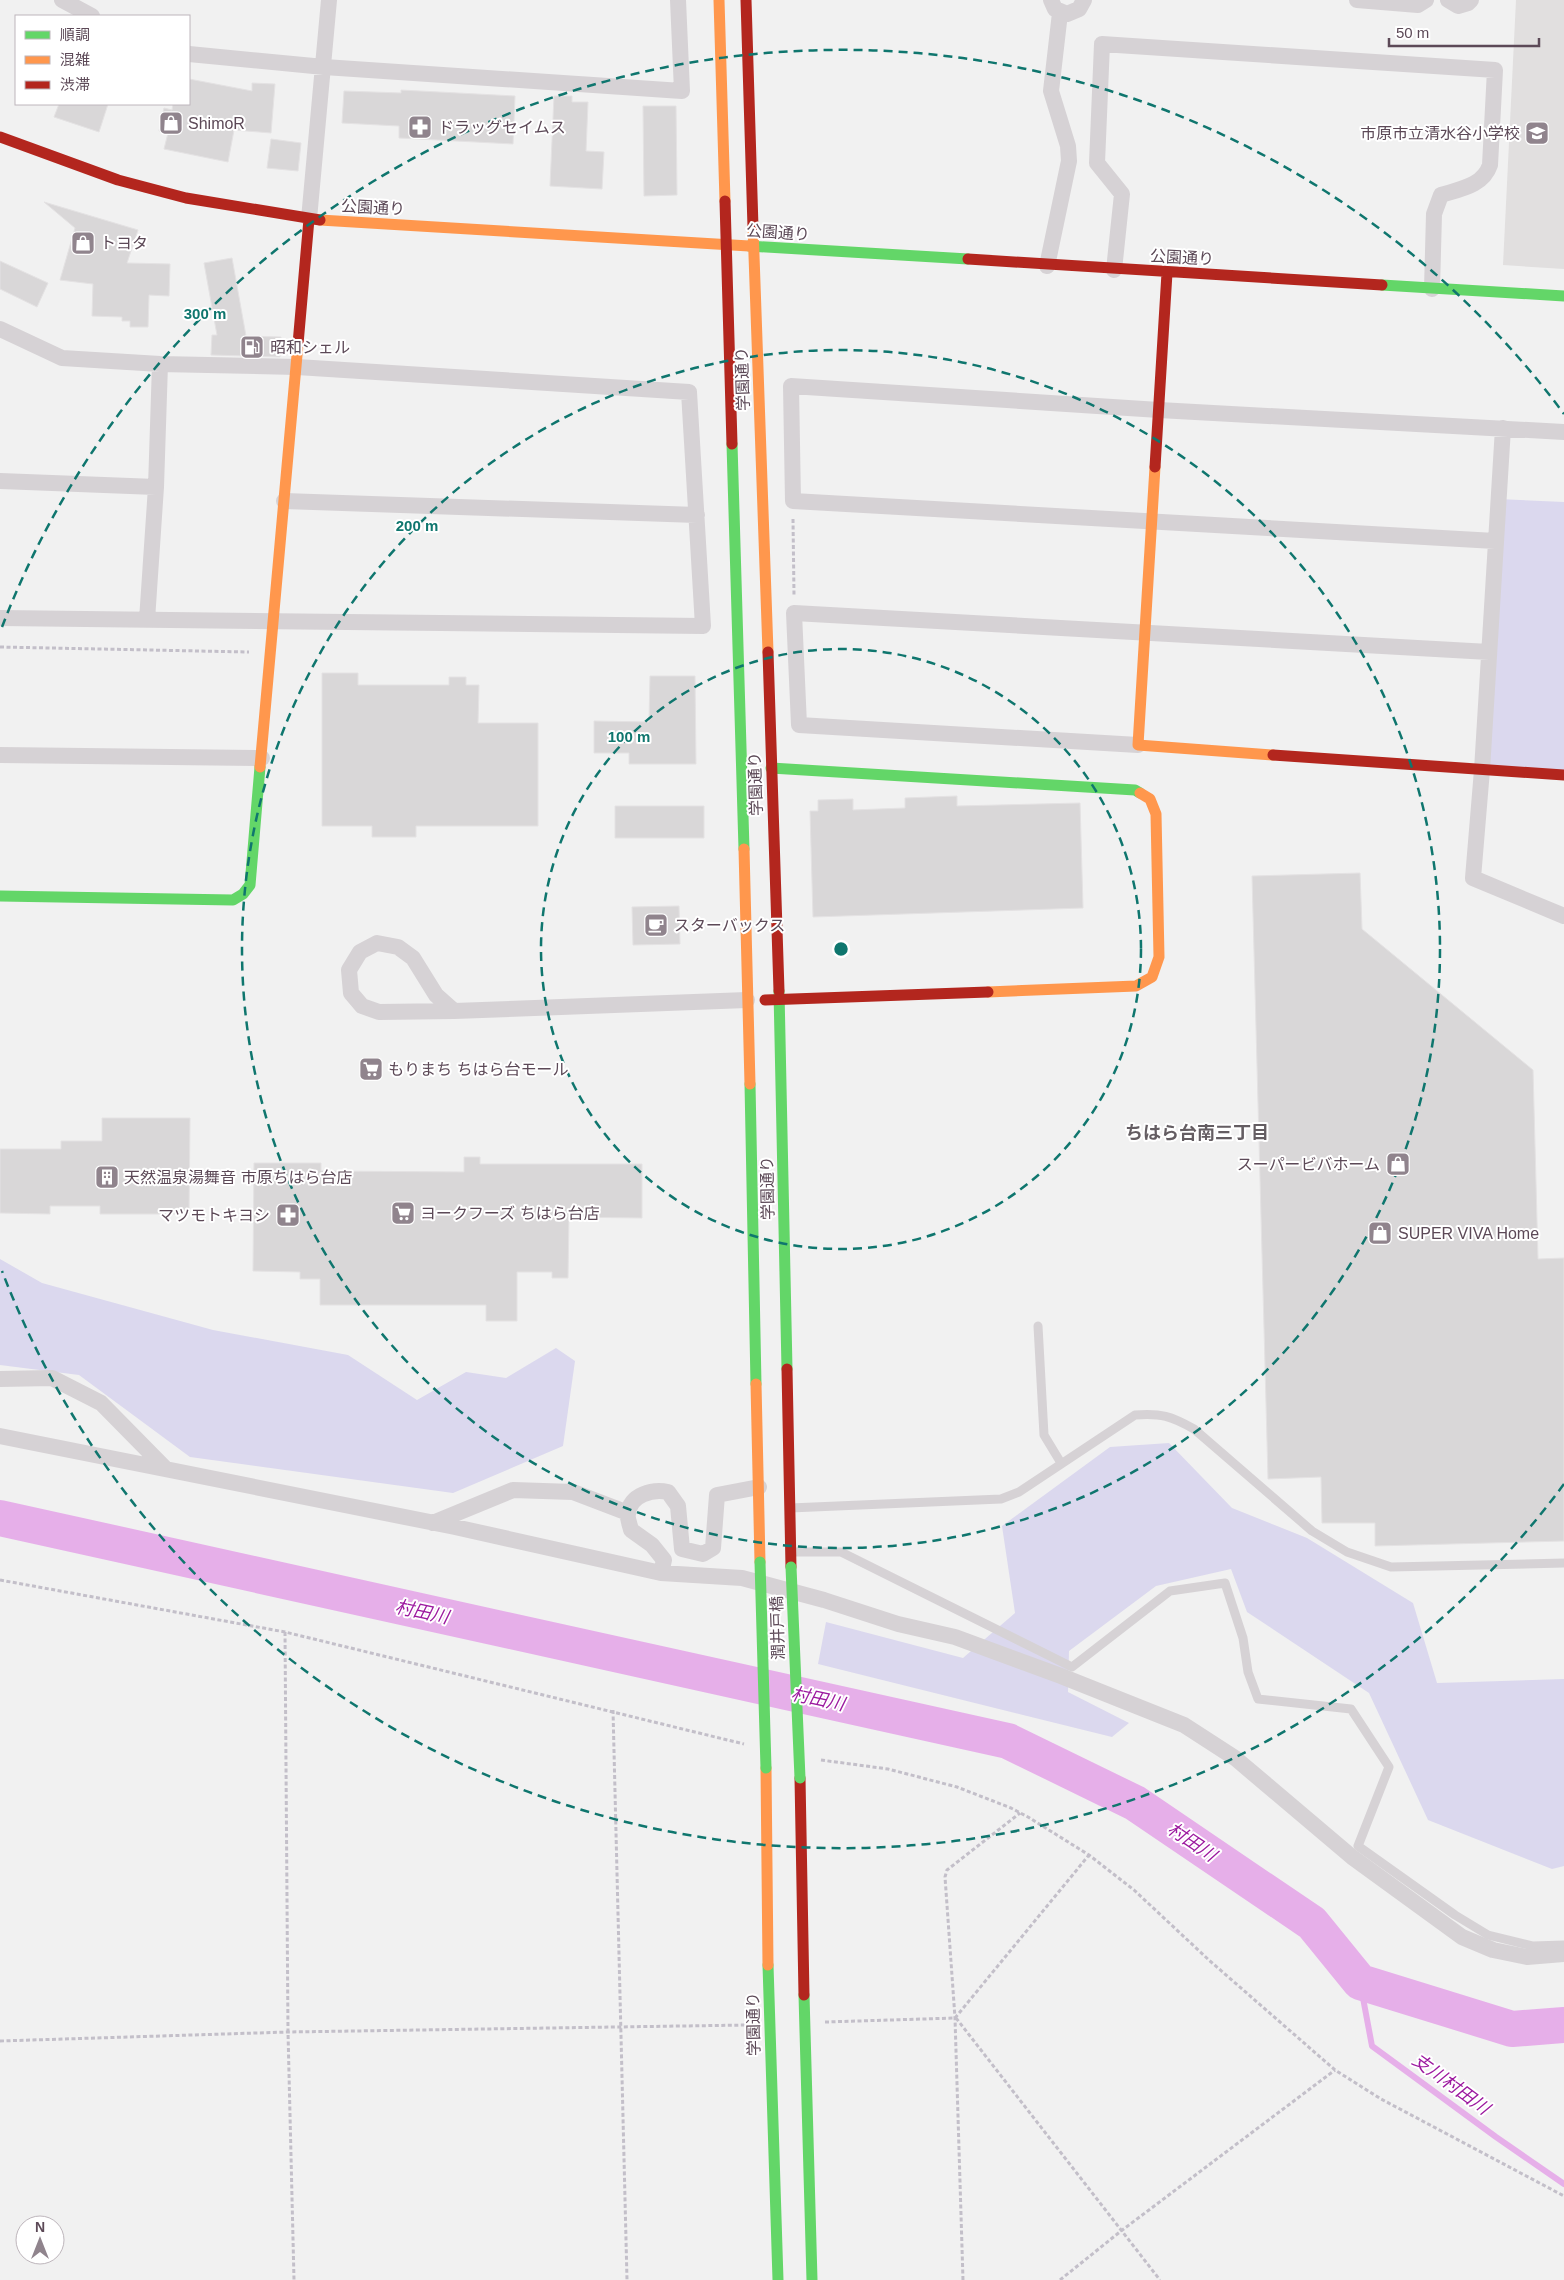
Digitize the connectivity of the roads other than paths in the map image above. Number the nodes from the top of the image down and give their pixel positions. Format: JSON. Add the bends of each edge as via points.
{"nodes":[{"id":1,"x":62,"y":0,"type":"edge"},
{"id":2,"x":329,"y":0,"type":"edge"},
{"id":3,"x":678,"y":0,"type":"edge"},
{"id":4,"x":719,"y":0,"type":"edge"},
{"id":5,"x":746,"y":0,"type":"edge"},
{"id":6,"x":1084,"y":0,"type":"edge"},
{"id":7,"x":1357,"y":0,"type":"edge"},
{"id":8,"x":1426,"y":0,"type":"edge"},
{"id":9,"x":1448,"y":0,"type":"edge"},
{"id":10,"x":1471,"y":0,"type":"edge"},
{"id":11,"x":1056,"y":6,"type":"edge"},
{"id":12,"x":90,"y":15,"type":"edge"},
{"id":13,"x":190,"y":54,"type":"edge"},
{"id":14,"x":324,"y":67,"type":"junction"},
{"id":15,"x":0,"y":137,"type":"edge"},
{"id":16,"x":309,"y":220,"type":"junction"},
{"id":17,"x":724,"y":244,"type":"junction"},
{"id":18,"x":754,"y":247,"type":"junction"},
{"id":19,"x":1047,"y":266,"type":"junction"},
{"id":20,"x":1114,"y":270,"type":"junction"},
{"id":21,"x":1167,"y":273,"type":"junction"},
{"id":22,"x":1432,"y":289,"type":"junction"},
{"id":23,"x":1564,"y":296,"type":"edge"},
{"id":24,"x":0,"y":329,"type":"edge"},
{"id":25,"x":160,"y":364,"type":"junction"},
{"id":26,"x":297,"y":367,"type":"junction"},
{"id":27,"x":1159,"y":410,"type":"junction"},
{"id":28,"x":1503,"y":428,"type":"junction"},
{"id":29,"x":1564,"y":432,"type":"edge"},
{"id":30,"x":0,"y":480,"type":"edge"},
{"id":31,"x":156,"y":487,"type":"junction"},
{"id":32,"x":284,"y":501,"type":"junction"},
{"id":33,"x":698,"y":515,"type":"junction"},
{"id":34,"x":1152,"y":521,"type":"junction"},
{"id":35,"x":1495,"y":541,"type":"junction"},
{"id":36,"x":0,"y":618,"type":"edge"},
{"id":37,"x":147,"y":620,"type":"junction"},
{"id":38,"x":275,"y":621,"type":"junction"},
{"id":39,"x":1145,"y":632,"type":"junction"},
{"id":40,"x":1489,"y":652,"type":"junction"},
{"id":41,"x":1138,"y":745,"type":"junction"},
{"id":42,"x":0,"y":755,"type":"edge"},
{"id":43,"x":262,"y":758,"type":"junction"},
{"id":44,"x":771,"y":768,"type":"junction"},
{"id":45,"x":1482,"y":770,"type":"junction"},
{"id":46,"x":1564,"y":775,"type":"edge"},
{"id":47,"x":0,"y":896,"type":"edge"},
{"id":48,"x":1564,"y":916,"type":"edge"},
{"id":49,"x":779,"y":999,"type":"junction"},
{"id":50,"x":747,"y":1000,"type":"junction"},
{"id":51,"x":454,"y":1010,"type":"junction"},
{"id":52,"x":1038,"y":1326,"type":"dead end"},
{"id":53,"x":0,"y":1379,"type":"edge"},
{"id":54,"x":0,"y":1436,"type":"edge"},
{"id":55,"x":1061,"y":1463,"type":"junction"},
{"id":56,"x":166,"y":1468,"type":"junction"},
{"id":57,"x":759,"y":1487,"type":"junction"},
{"id":58,"x":790,"y":1508,"type":"junction"},
{"id":59,"x":628,"y":1513,"type":"junction"},
{"id":60,"x":433,"y":1523,"type":"junction"},
{"id":61,"x":791,"y":1552,"type":"junction"},
{"id":62,"x":760,"y":1562,"type":"joint"},
{"id":63,"x":1564,"y":1563,"type":"edge"},
{"id":64,"x":791,"y":1567,"type":"joint"},
{"id":65,"x":661,"y":1573,"type":"junction"},
{"id":66,"x":766,"y":1768,"type":"joint"},
{"id":67,"x":1564,"y":1945,"type":"edge"},
{"id":68,"x":1564,"y":1954,"type":"edge"},
{"id":69,"x":778,"y":2280,"type":"edge"},
{"id":70,"x":812,"y":2280,"type":"edge"}],
"edges":[{"from":1,"to":12,"type":"street"},
{"from":2,"to":14,"type":"street"},
{"from":3,"to":14,"type":"street","via":[[682,90]]},
{"from":4,"to":17,"type":"street","name":"学園通り"},
{"from":5,"to":18,"type":"street","name":"学園通り"},
{"from":6,"to":11,"type":"street","via":[[1073,13]]},
{"from":7,"to":8,"type":"street","via":[[1418,5]]},
{"from":9,"to":10,"type":"street","via":[[1458,6]]},
{"from":11,"to":19,"type":"street","via":[[1051,91],[1068,146],[1069,161]]},
{"from":13,"to":14,"type":"street"},
{"from":14,"to":16,"type":"street"},
{"from":15,"to":16,"type":"street","name":"公園通り","via":[[118,180],[186,198]]},
{"from":16,"to":17,"type":"street","name":"公園通り"},
{"from":16,"to":26,"type":"street"},
{"from":17,"to":18,"type":"street","name":"公園通り"},
{"from":17,"to":50,"type":"street","name":"学園通り"},
{"from":18,"to":19,"type":"street","name":"公園通り"},
{"from":18,"to":44,"type":"street","name":"学園通り"},
{"from":19,"to":20,"type":"street","name":"公園通り"},
{"from":20,"to":21,"type":"street","name":"公園通り"},
{"from":20,"to":22,"type":"street","via":[[1122,194],[1097,163],[1102,44],[1495,70],[1488,173],[1472,186],[1441,195],[1434,214]]},
{"from":21,"to":22,"type":"street","name":"公園通り"},
{"from":21,"to":27,"type":"street"},
{"from":22,"to":23,"type":"street","name":"公園通り"},
{"from":24,"to":25,"type":"street","via":[[62,358]]},
{"from":25,"to":26,"type":"street"},
{"from":25,"to":31,"type":"street"},
{"from":26,"to":32,"type":"street"},
{"from":26,"to":33,"type":"street","via":[[689,392]]},
{"from":27,"to":28,"type":"street"},
{"from":27,"to":34,"type":"street"},
{"from":27,"to":34,"type":"street","via":[[791,386],[793,501]]},
{"from":28,"to":29,"type":"street"},
{"from":28,"to":35,"type":"street"},
{"from":30,"to":31,"type":"street"},
{"from":31,"to":37,"type":"street"},
{"from":32,"to":33,"type":"street"},
{"from":32,"to":38,"type":"street"},
{"from":33,"to":38,"type":"street","via":[[703,626]]},
{"from":34,"to":35,"type":"street"},
{"from":34,"to":39,"type":"street"},
{"from":35,"to":40,"type":"street"},
{"from":36,"to":37,"type":"street"},
{"from":37,"to":38,"type":"street"},
{"from":38,"to":43,"type":"street"},
{"from":39,"to":40,"type":"street"},
{"from":39,"to":41,"type":"street"},
{"from":39,"to":41,"type":"street","via":[[794,613],[799,725]]},
{"from":40,"to":45,"type":"street"},
{"from":41,"to":45,"type":"street"},
{"from":42,"to":43,"type":"street"},
{"from":43,"to":47,"type":"street","via":[[250,885],[233,900]]},
{"from":44,"to":49,"type":"street","name":"学園通り"},
{"from":44,"to":49,"type":"street","via":[[1111,786],[1143,794],[1150,799],[1156,814],[1159,957],[1152,977],[1136,986]]},
{"from":45,"to":46,"type":"street"},
{"from":45,"to":48,"type":"street","via":[[1473,878]]},
{"from":49,"to":50,"type":"street"},
{"from":49,"to":58,"type":"street","name":"学園通り"},
{"from":50,"to":51,"type":"street"},
{"from":50,"to":57,"type":"street","name":"学園通り"},
{"from":51,"to":51,"type":"street","via":[[379,1012],[362,1006],[351,993],[349,970],[360,952],[377,943],[398,947],[413,958],[436,995]]},
{"from":52,"to":55,"type":"lane","via":[[1044,1435]]},
{"from":53,"to":56,"type":"street","via":[[52,1378],[101,1403]]},
{"from":54,"to":56,"type":"street"},
{"from":55,"to":58,"type":"lane","via":[[1019,1492],[1001,1499]]},
{"from":55,"to":63,"type":"lane","via":[[1135,1415],[1157,1413],[1194,1429],[1312,1531],[1347,1552],[1391,1567]]},
{"from":56,"to":60,"type":"street"},
{"from":57,"to":59,"type":"street","via":[[717,1495],[713,1548],[704,1554],[682,1549],[678,1506],[668,1492],[654,1490],[636,1498]]},
{"from":57,"to":62,"type":"street","name":"学園通り"},
{"from":58,"to":61,"type":"street","name":"学園通り"},
{"from":59,"to":60,"type":"street","via":[[573,1492],[513,1490]]},
{"from":59,"to":65,"type":"street","via":[[631,1530],[652,1545],[664,1560]]},
{"from":60,"to":65,"type":"street"},
{"from":61,"to":64,"type":"street","name":"学園通り"},
{"from":61,"to":67,"type":"lane","via":[[841,1552],[1072,1667],[1170,1591],[1225,1583],[1258,1699],[1351,1709],[1389,1767],[1358,1846],[1488,1935],[1533,1946]]},
{"from":62,"to":66,"type":"street","name":"潤井戸橋","bridge":true},
{"from":64,"to":70,"type":"street","name":"潤井戸橋","bridge":true,"via":[[800,1778]]},
{"from":65,"to":68,"type":"street","via":[[742,1578],[898,1624],[955,1637],[1184,1725],[1235,1758],[1352,1857],[1462,1937],[1493,1950],[1527,1957]]},
{"from":66,"to":69,"type":"street","name":"学園通り","via":[[768,2025]]}]}
